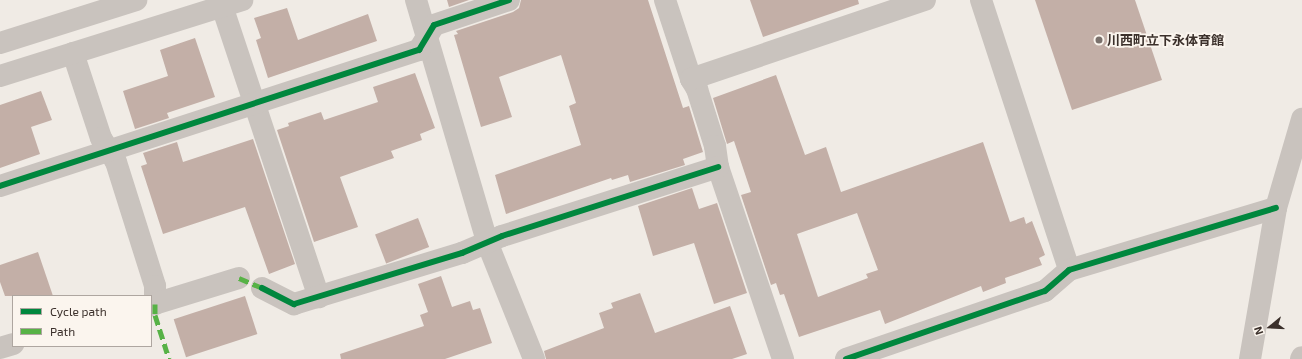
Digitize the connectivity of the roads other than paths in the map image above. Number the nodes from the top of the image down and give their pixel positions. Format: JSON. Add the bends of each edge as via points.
{"nodes":[{"id":1,"x":136,"y":0,"type":"edge"},
{"id":2,"x":416,"y":0,"type":"edge"},
{"id":3,"x":510,"y":0,"type":"edge"},
{"id":4,"x":665,"y":0,"type":"edge"},
{"id":5,"x":925,"y":0,"type":"edge"},
{"id":6,"x":981,"y":0,"type":"edge"},
{"id":7,"x":232,"y":3,"type":"edge"},
{"id":8,"x":426,"y":38,"type":"junction"},
{"id":9,"x":0,"y":43,"type":"edge"},
{"id":10,"x":73,"y":53,"type":"junction"},
{"id":11,"x":0,"y":76,"type":"edge"},
{"id":12,"x":691,"y":79,"type":"junction"},
{"id":13,"x":254,"y":103,"type":"junction"},
{"id":14,"x":1302,"y":120,"type":"edge"},
{"id":15,"x":109,"y":150,"type":"junction"},
{"id":16,"x":718,"y":167,"type":"junction"},
{"id":17,"x":0,"y":186,"type":"edge"},
{"id":18,"x":1276,"y":208,"type":"junction"},
{"id":19,"x":488,"y":242,"type":"junction"},
{"id":20,"x":1070,"y":270,"type":"junction"},
{"id":21,"x":239,"y":278,"type":"dead end"},
{"id":22,"x":262,"y":288,"type":"dead end"},
{"id":23,"x":319,"y":297,"type":"junction"},
{"id":24,"x":153,"y":304,"type":"edge"},
{"id":25,"x":12,"y":344,"type":"edge"},
{"id":26,"x":0,"y":348,"type":"edge"},
{"id":27,"x":534,"y":359,"type":"edge"},
{"id":28,"x":783,"y":359,"type":"edge"},
{"id":29,"x":846,"y":359,"type":"edge"},
{"id":30,"x":1250,"y":359,"type":"edge"}],
"edges":[{"from":1,"to":9,"type":"street"},
{"from":2,"to":8,"type":"street"},
{"from":3,"to":8,"type":"street","via":[[434,25]]},
{"from":4,"to":12,"type":"street"},
{"from":5,"to":12,"type":"street"},
{"from":6,"to":20,"type":"street"},
{"from":7,"to":10,"type":"street"},
{"from":7,"to":13,"type":"street"},
{"from":8,"to":13,"type":"street","via":[[419,50]]},
{"from":8,"to":19,"type":"street"},
{"from":10,"to":11,"type":"street"},
{"from":10,"to":15,"type":"street","via":[[101,138]]},
{"from":12,"to":16,"type":"street","via":[[697,88],[715,146]]},
{"from":13,"to":15,"type":"street"},
{"from":13,"to":23,"type":"street"},
{"from":14,"to":18,"type":"street"},
{"from":15,"to":17,"type":"street"},
{"from":15,"to":24,"type":"street","via":[[116,162],[155,286]]},
{"from":16,"to":19,"type":"street"},
{"from":16,"to":28,"type":"street"},
{"from":18,"to":20,"type":"street"},
{"from":18,"to":30,"type":"street"},
{"from":19,"to":23,"type":"street","via":[[462,253]]},
{"from":19,"to":27,"type":"street"},
{"from":20,"to":29,"type":"street","via":[[1044,291]]},
{"from":21,"to":24,"type":"street"},
{"from":22,"to":23,"type":"street","via":[[294,304]]},
{"from":25,"to":26,"type":"street"}]}
